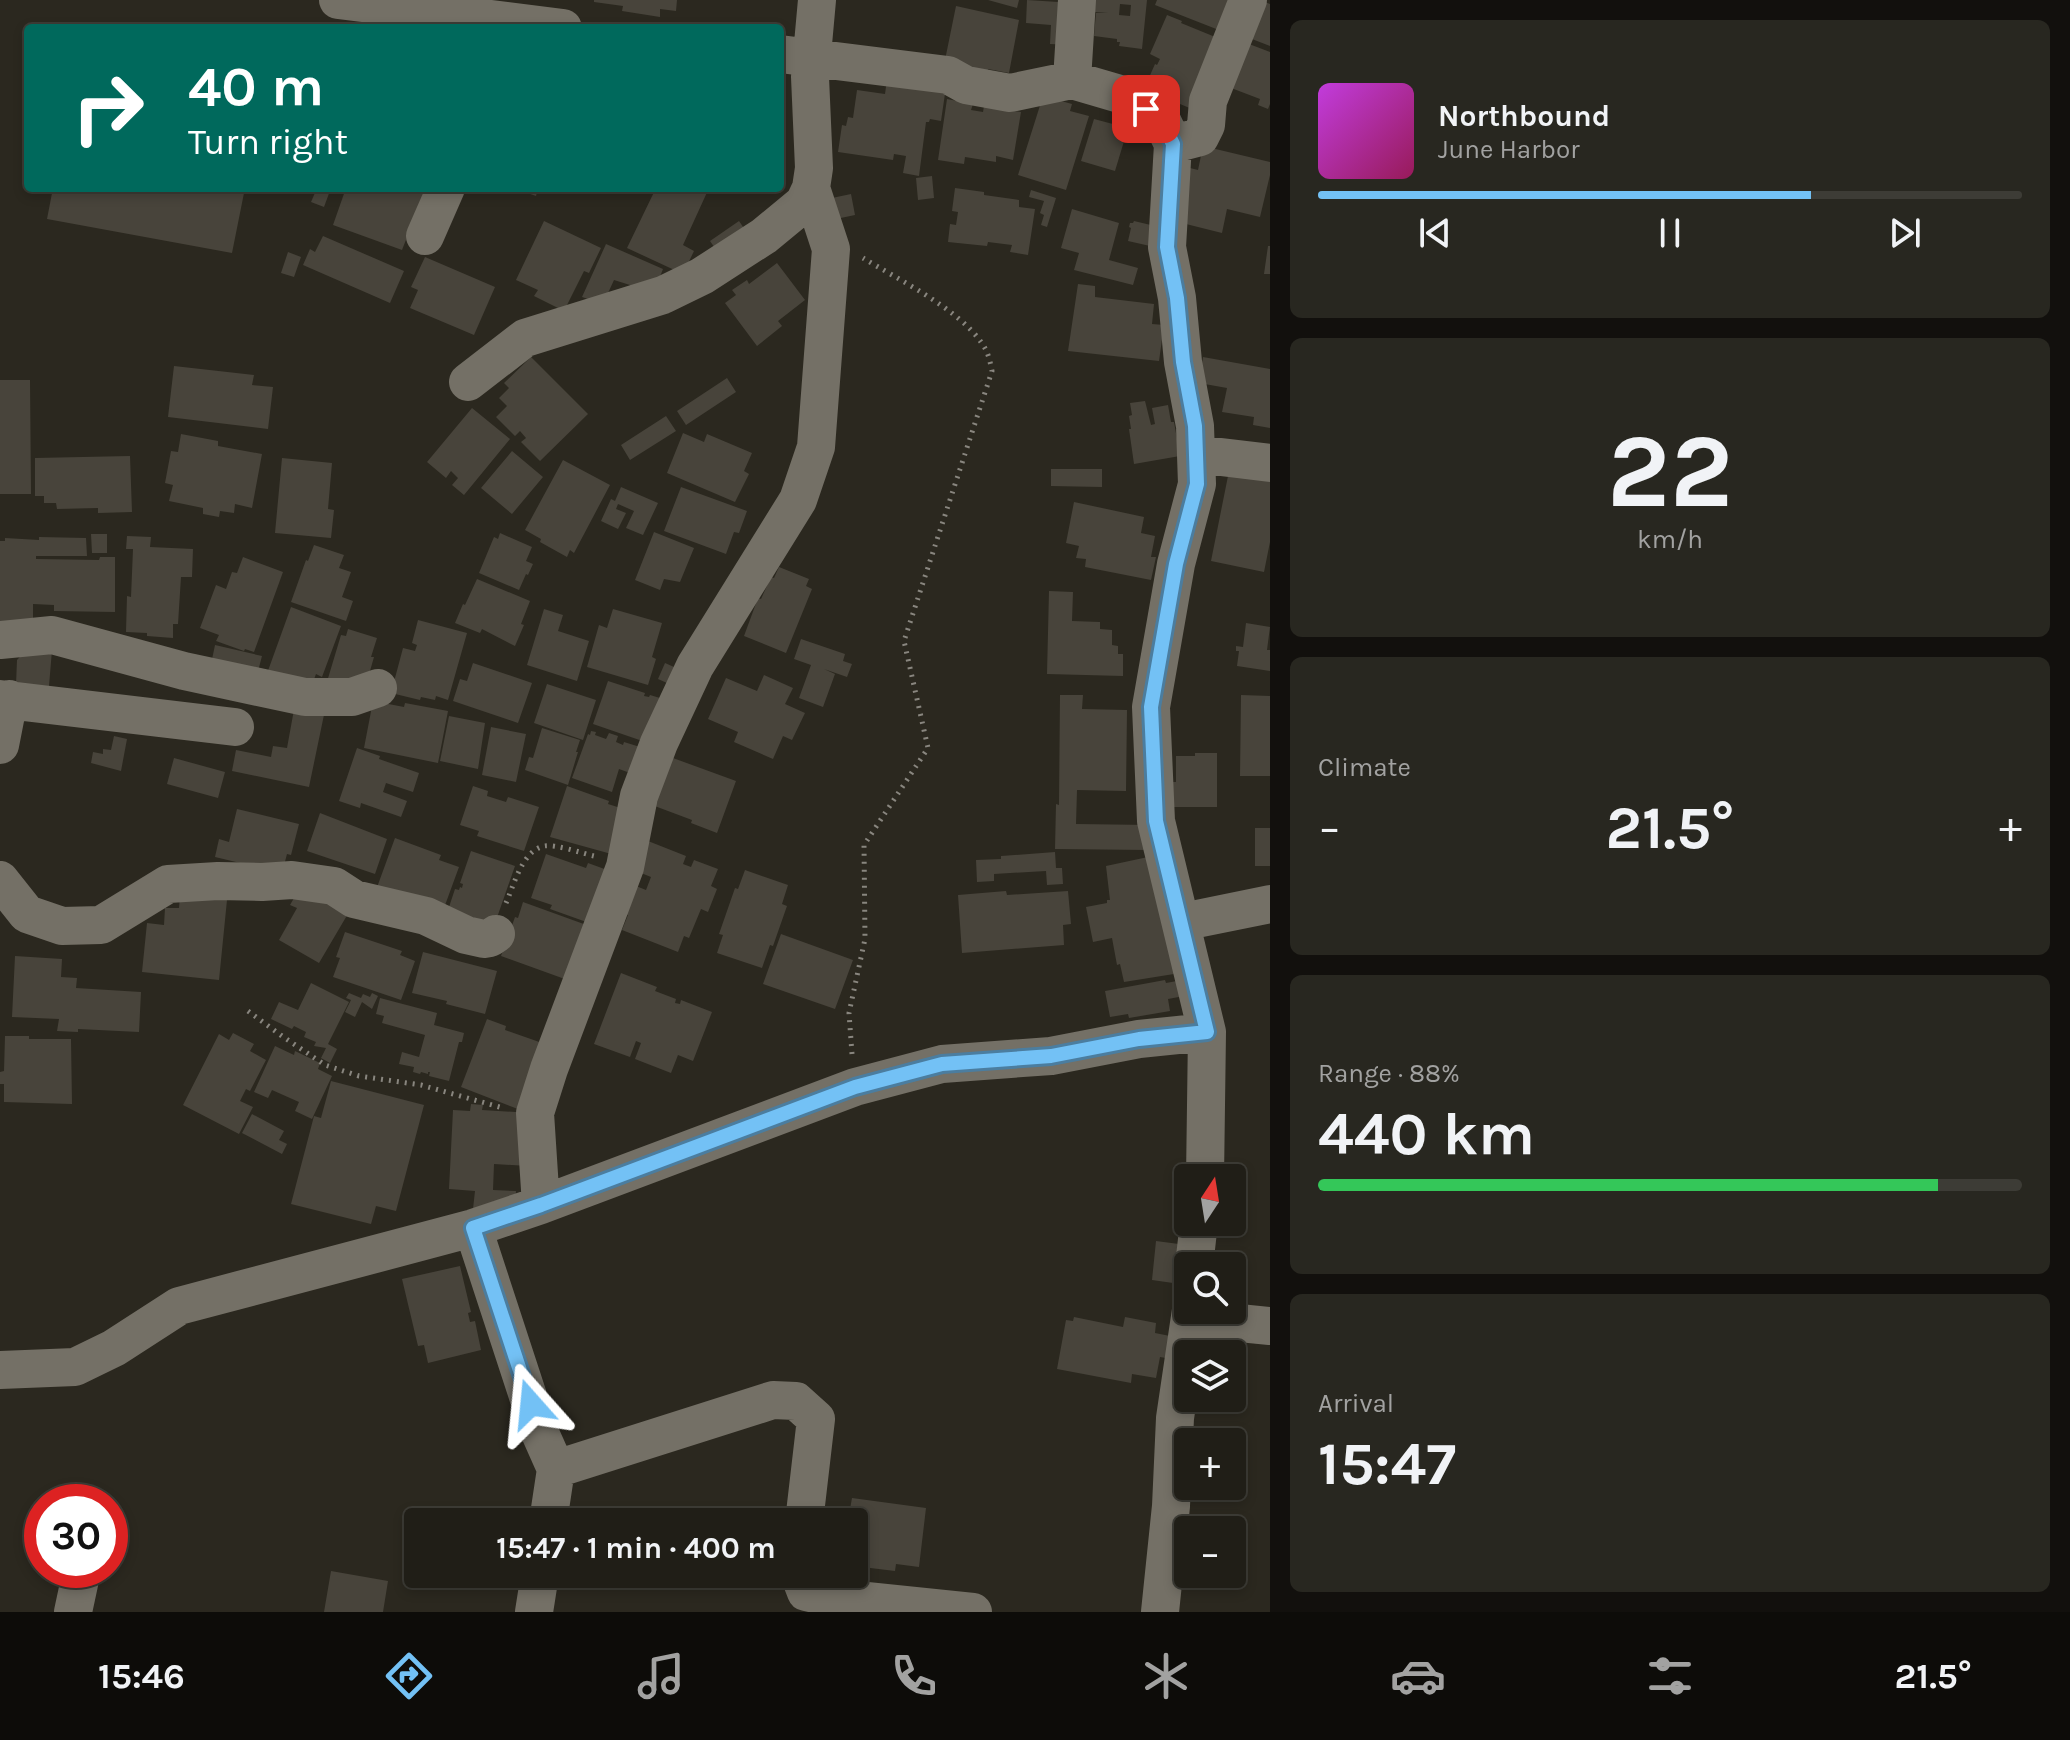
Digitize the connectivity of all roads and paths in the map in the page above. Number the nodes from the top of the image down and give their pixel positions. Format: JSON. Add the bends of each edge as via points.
{"nodes":[{"id":1,"x":338,"y":0,"type":"edge"},
{"id":2,"x":817,"y":0,"type":"edge"},
{"id":3,"x":1077,"y":0,"type":"edge"},
{"id":4,"x":1248,"y":0,"type":"edge"},
{"id":5,"x":491,"y":16,"type":"edge"},
{"id":6,"x":539,"y":24,"type":"edge"},
{"id":7,"x":796,"y":56,"type":"edge"},
{"id":8,"x":1072,"y":80,"type":"junction"},
{"id":9,"x":1173,"y":144,"type":"junction"},
{"id":10,"x":811,"y":188,"type":"junction"},
{"id":11,"x":444,"y":192,"type":"edge"},
{"id":12,"x":425,"y":236,"type":"dead end"},
{"id":13,"x":831,"y":249,"type":"junction"},
{"id":14,"x":468,"y":382,"type":"dead end"},
{"id":15,"x":1196,"y":454,"type":"junction"},
{"id":16,"x":1270,"y":463,"type":"edge"},
{"id":17,"x":0,"y":640,"type":"edge"},
{"id":18,"x":378,"y":688,"type":"dead end"},
{"id":19,"x":5,"y":699,"type":"edge"},
{"id":20,"x":235,"y":727,"type":"dead end"},
{"id":21,"x":0,"y":745,"type":"edge"},
{"id":22,"x":625,"y":867,"type":"junction"},
{"id":23,"x":0,"y":880,"type":"edge"},
{"id":24,"x":1270,"y":904,"type":"edge"},
{"id":25,"x":1182,"y":922,"type":"junction"},
{"id":26,"x":496,"y":934,"type":"joint"},
{"id":27,"x":248,"y":1011,"type":"dead end"},
{"id":28,"x":1207,"y":1032,"type":"junction"},
{"id":29,"x":855,"y":1087,"type":"junction"},
{"id":30,"x":535,"y":1113,"type":"junction"},
{"id":31,"x":1205,"y":1164,"type":"edge"},
{"id":32,"x":541,"y":1205,"type":"junction"},
{"id":33,"x":473,"y":1228,"type":"junction"},
{"id":34,"x":1246,"y":1322,"type":"edge"},
{"id":35,"x":1189,"y":1324,"type":"edge"},
{"id":36,"x":1270,"y":1326,"type":"edge"},
{"id":37,"x":0,"y":1370,"type":"edge"},
{"id":38,"x":556,"y":1469,"type":"junction"},
{"id":39,"x":550,"y":1508,"type":"edge"},
{"id":40,"x":806,"y":1508,"type":"edge"},
{"id":41,"x":78,"y":1588,"type":"edge"},
{"id":42,"x":538,"y":1588,"type":"edge"},
{"id":43,"x":803,"y":1593,"type":"edge"},
{"id":44,"x":1153,"y":1611,"type":"edge"},
{"id":45,"x":73,"y":1612,"type":"edge"},
{"id":46,"x":534,"y":1612,"type":"edge"},
{"id":47,"x":973,"y":1612,"type":"edge"}],
"edges":[{"from":1,"to":5,"type":"street"},
{"from":2,"to":7,"type":"street"},
{"from":3,"to":8,"type":"street"},
{"from":4,"to":9,"type":"street","via":[[1208,101],[1200,137]]},
{"from":5,"to":6,"type":"street"},
{"from":7,"to":8,"type":"street","via":[[948,75],[966,85],[1010,93]]},
{"from":7,"to":10,"type":"street","via":[[810,77]]},
{"from":8,"to":9,"type":"street","via":[[1130,97],[1162,121]]},
{"from":9,"to":15,"type":"street","via":[[1167,247]]},
{"from":10,"to":13,"type":"street"},
{"from":10,"to":14,"type":"street","via":[[798,210],[702,276],[663,295],[525,338]]},
{"from":11,"to":12,"type":"street"},
{"from":13,"to":22,"type":"street","via":[[816,447],[798,500],[695,666],[659,743],[639,796]]},
{"from":13,"to":29,"type":"path","via":[[862,257],[947,309],[981,341],[992,371],[904,641],[928,748],[864,845],[865,939],[849,1013]]},
{"from":15,"to":16,"type":"street"},
{"from":15,"to":25,"type":"street","via":[[1197,484],[1176,564],[1151,707],[1156,821]]},
{"from":17,"to":18,"type":"street","via":[[52,635],[305,697],[352,697]]},
{"from":19,"to":20,"type":"street"},
{"from":19,"to":21,"type":"street"},
{"from":22,"to":26,"type":"path","via":[[546,845],[532,851]]},
{"from":22,"to":30,"type":"street"},
{"from":23,"to":26,"type":"street","via":[[27,914],[62,926],[101,925],[168,884],[292,880],[334,886],[354,899],[426,916],[466,935],[484,939]]},
{"from":24,"to":25,"type":"street"},
{"from":25,"to":28,"type":"street"},
{"from":27,"to":30,"type":"path","via":[[325,1065]]},
{"from":28,"to":29,"type":"street","via":[[1051,1056],[942,1064]]},
{"from":28,"to":31,"type":"street"},
{"from":29,"to":32,"type":"street"},
{"from":30,"to":32,"type":"street"},
{"from":32,"to":33,"type":"street"},
{"from":33,"to":37,"type":"street","via":[[179,1306],[75,1367]]},
{"from":33,"to":38,"type":"street"},
{"from":34,"to":36,"type":"street"},
{"from":35,"to":44,"type":"street","via":[[1175,1418],[1171,1506]]},
{"from":38,"to":39,"type":"street"},
{"from":38,"to":40,"type":"street","via":[[773,1400],[796,1401],[816,1419]]},
{"from":41,"to":45,"type":"street"},
{"from":42,"to":46,"type":"street"},
{"from":43,"to":47,"type":"street"}]}
